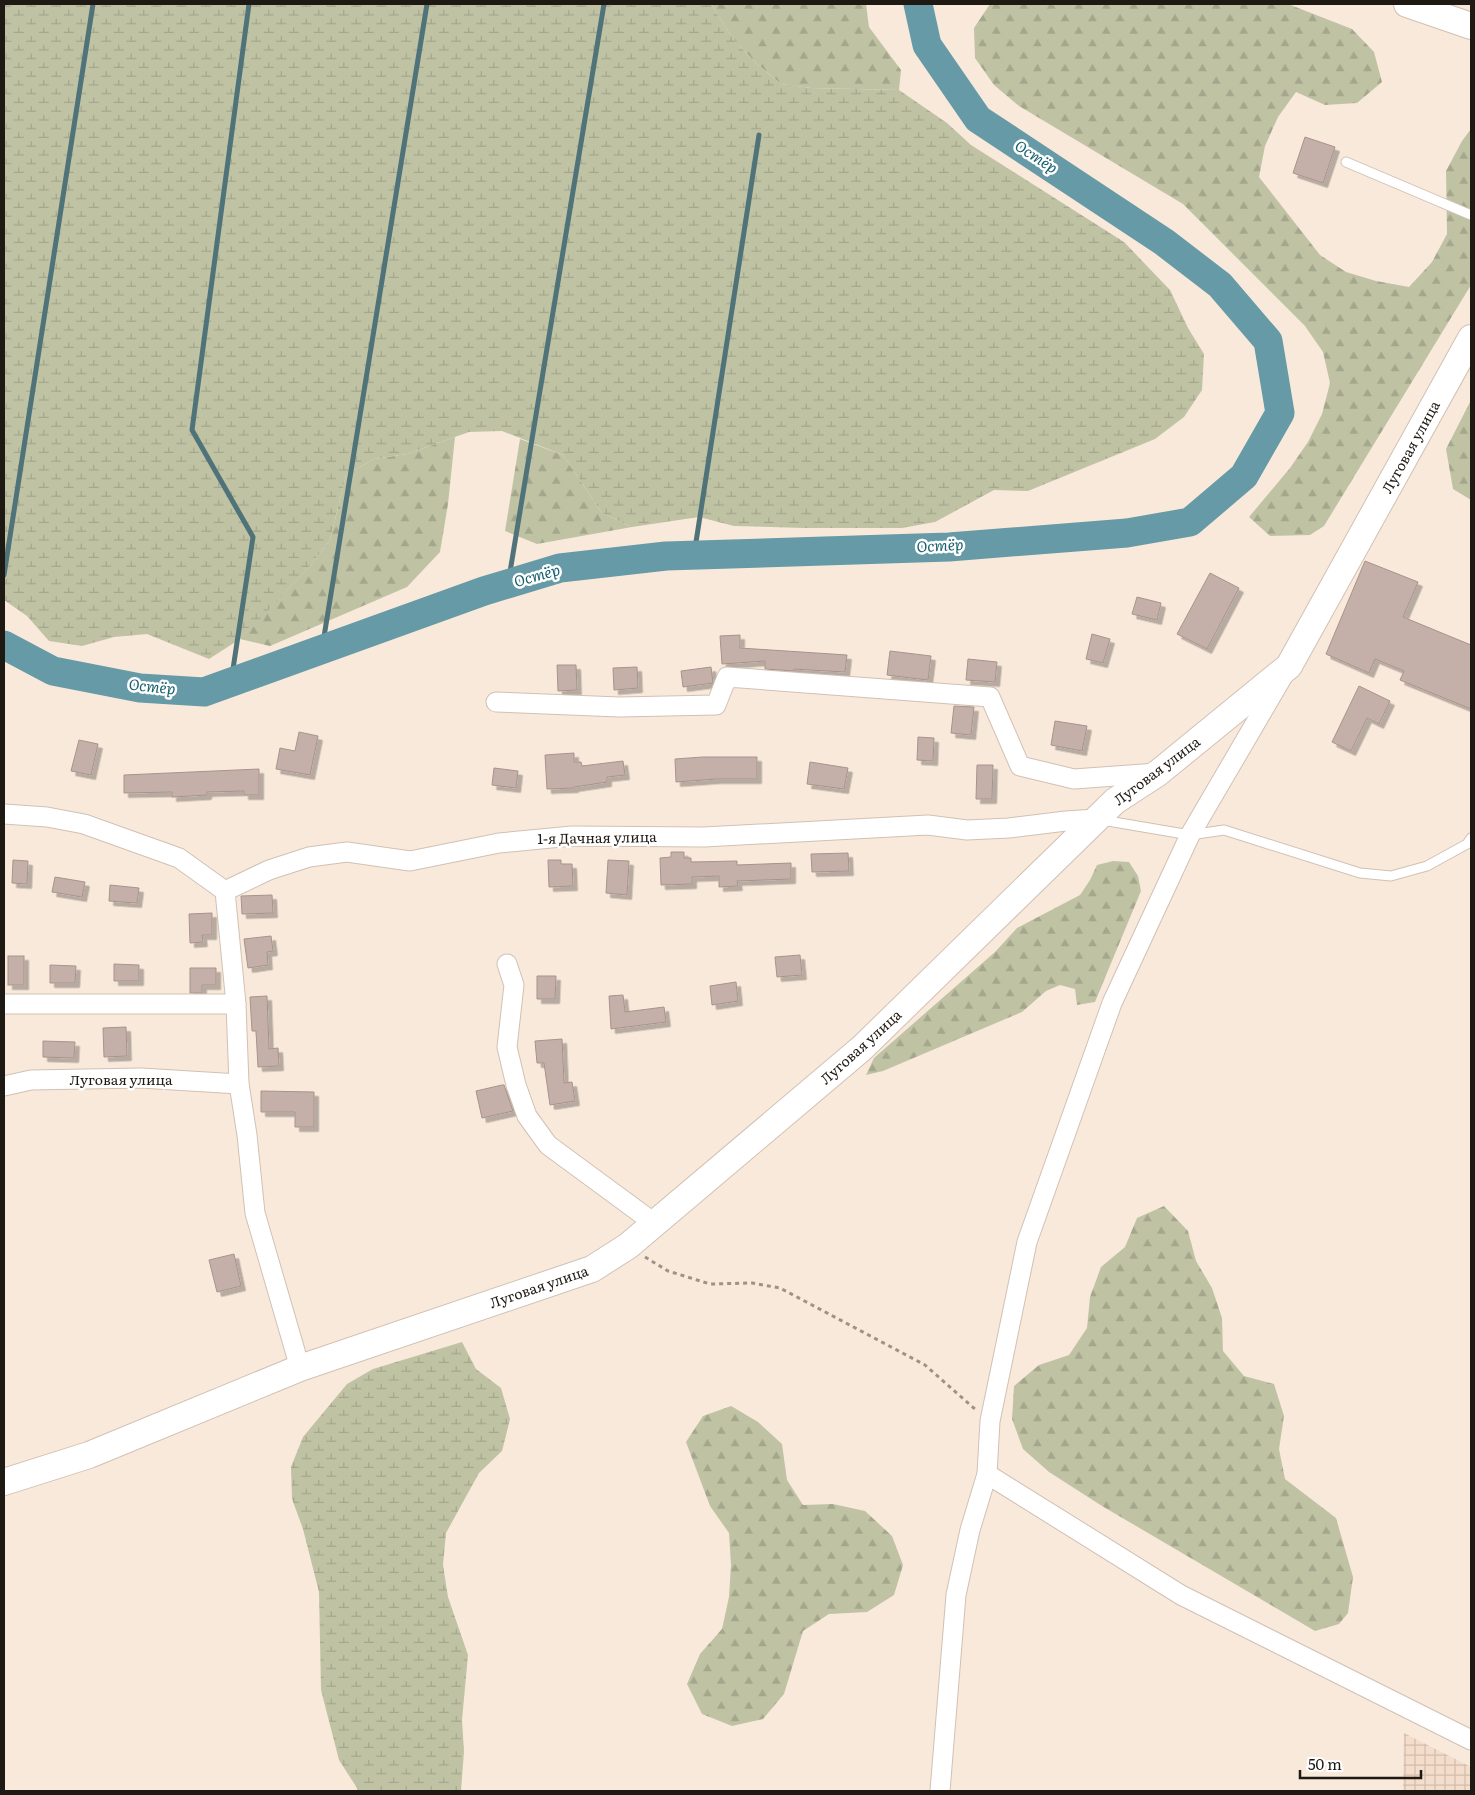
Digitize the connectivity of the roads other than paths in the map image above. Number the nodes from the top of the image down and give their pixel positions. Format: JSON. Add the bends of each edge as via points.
{"nodes":[{"id":1,"x":1407,"y":4,"type":"edge"},
{"id":2,"x":1471,"y":26,"type":"edge"},
{"id":3,"x":1346,"y":162,"type":"dead end"},
{"id":4,"x":1471,"y":215,"type":"edge"},
{"id":5,"x":1471,"y":338,"type":"edge"},
{"id":6,"x":1289,"y":666,"type":"junction"},
{"id":7,"x":496,"y":702,"type":"dead end"},
{"id":8,"x":1158,"y":773,"type":"junction"},
{"id":9,"x":4,"y":814,"type":"edge"},
{"id":10,"x":1096,"y":819,"type":"junction"},
{"id":11,"x":1190,"y":835,"type":"junction"},
{"id":12,"x":1471,"y":838,"type":"edge"},
{"id":13,"x":225,"y":890,"type":"junction"},
{"id":14,"x":507,"y":964,"type":"dead end"},
{"id":15,"x":4,"y":1004,"type":"edge"},
{"id":16,"x":236,"y":1004,"type":"junction"},
{"id":17,"x":239,"y":1084,"type":"junction"},
{"id":18,"x":4,"y":1086,"type":"edge"},
{"id":19,"x":654,"y":1223,"type":"junction"},
{"id":20,"x":300,"y":1368,"type":"junction"},
{"id":21,"x":987,"y":1474,"type":"junction"},
{"id":22,"x":4,"y":1482,"type":"edge"},
{"id":23,"x":1471,"y":1740,"type":"edge"},
{"id":24,"x":940,"y":1791,"type":"edge"}],
"edges":[{"from":1,"to":2,"type":"street"},
{"from":3,"to":4,"type":"lane"},
{"from":5,"to":6,"type":"street","name":"Луговая улица"},
{"from":6,"to":8,"type":"street","name":"Луговая улица"},
{"from":6,"to":11,"type":"street"},
{"from":7,"to":8,"type":"street","via":[[619,707],[716,705],[727,677],[990,697],[1020,766],[1074,779]]},
{"from":8,"to":10,"type":"street","name":"Луговая улица","via":[[1115,801]]},
{"from":9,"to":13,"type":"street","via":[[84,824],[179,858]]},
{"from":10,"to":11,"type":"lane"},
{"from":10,"to":13,"type":"street","name":"1-я Дачная улица","via":[[967,830],[928,826],[704,836],[572,836],[499,843],[410,861],[347,852],[309,857],[269,870]]},
{"from":10,"to":19,"type":"street","name":"Луговая улица","via":[[862,1048]]},
{"from":11,"to":12,"type":"lane","via":[[1224,830],[1360,873],[1391,876],[1427,866]]},
{"from":11,"to":21,"type":"street","via":[[1112,1003],[1027,1242],[990,1421]]},
{"from":13,"to":16,"type":"street"},
{"from":14,"to":19,"type":"street","via":[[514,985],[507,1047],[527,1116],[548,1145]]},
{"from":15,"to":16,"type":"street"},
{"from":16,"to":17,"type":"street"},
{"from":17,"to":18,"type":"street","name":"Луговая улица","via":[[141,1078],[31,1080]]},
{"from":17,"to":20,"type":"street","via":[[255,1213]]},
{"from":19,"to":20,"type":"street","name":"Луговая улица","via":[[628,1246],[592,1269]]},
{"from":20,"to":22,"type":"street","name":"Луговая улица","via":[[89,1455]]},
{"from":21,"to":23,"type":"street","via":[[1181,1596]]},
{"from":21,"to":24,"type":"street","via":[[970,1530],[956,1595]]}]}
